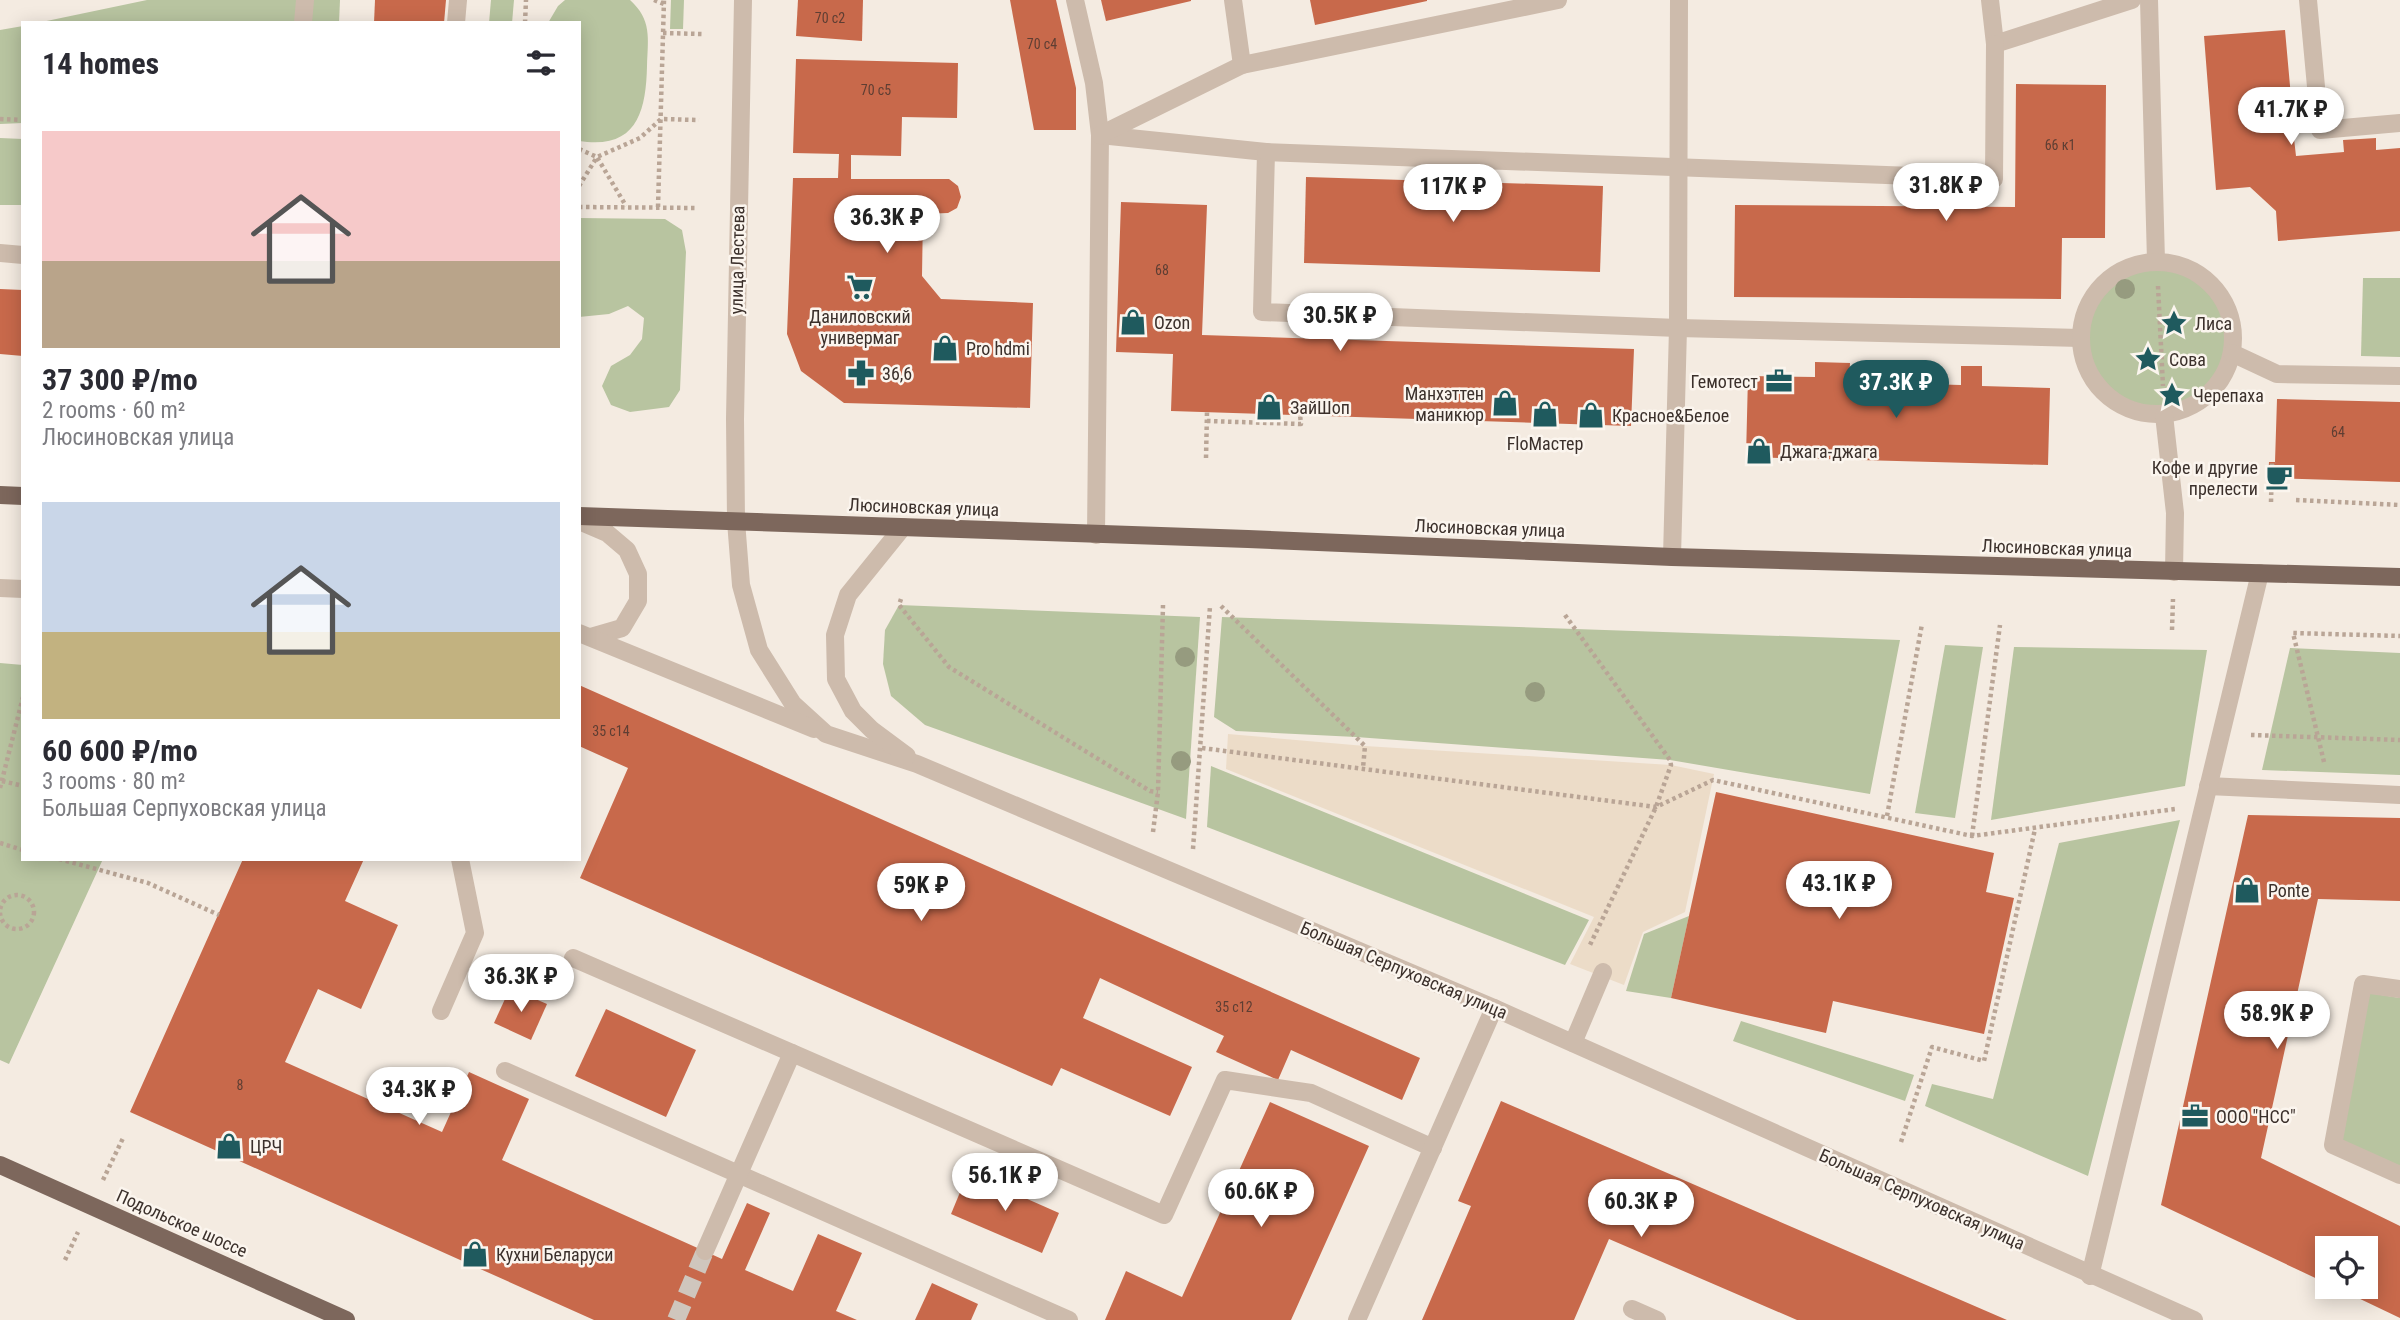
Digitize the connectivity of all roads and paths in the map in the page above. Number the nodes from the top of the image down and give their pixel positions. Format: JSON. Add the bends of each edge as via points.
{"nodes":[{"id":1,"x":305,"y":0,"type":"edge"},
{"id":2,"x":457,"y":0,"type":"edge"},
{"id":3,"x":654,"y":0,"type":"edge"},
{"id":4,"x":743,"y":0,"type":"edge"},
{"id":5,"x":1075,"y":0,"type":"edge"},
{"id":6,"x":1233,"y":0,"type":"edge"},
{"id":7,"x":1558,"y":0,"type":"edge"},
{"id":8,"x":1679,"y":0,"type":"edge"},
{"id":9,"x":1990,"y":0,"type":"edge"},
{"id":10,"x":2132,"y":0,"type":"edge"},
{"id":11,"x":2150,"y":0,"type":"edge"},
{"id":12,"x":2308,"y":0,"type":"edge"},
{"id":13,"x":528,"y":1,"type":"edge"},
{"id":14,"x":664,"y":2,"type":"edge"},
{"id":15,"x":303,"y":21,"type":"edge"},
{"id":16,"x":456,"y":21,"type":"edge"},
{"id":17,"x":525,"y":21,"type":"edge"},
{"id":18,"x":663,"y":33,"type":"junction"},
{"id":19,"x":702,"y":34,"type":"dead end"},
{"id":20,"x":1995,"y":44,"type":"junction"},
{"id":21,"x":1242,"y":65,"type":"junction"},
{"id":22,"x":0,"y":119,"type":"edge"},
{"id":23,"x":660,"y":119,"type":"junction"},
{"id":24,"x":21,"y":120,"type":"edge"},
{"id":25,"x":699,"y":120,"type":"dead end"},
{"id":26,"x":2400,"y":123,"type":"edge"},
{"id":27,"x":1100,"y":135,"type":"junction"},
{"id":28,"x":581,"y":150,"type":"edge"},
{"id":29,"x":1266,"y":152,"type":"junction"},
{"id":30,"x":597,"y":157,"type":"junction"},
{"id":31,"x":1678,"y":166,"type":"junction"},
{"id":32,"x":581,"y":183,"type":"edge"},
{"id":33,"x":581,"y":206,"type":"edge"},
{"id":34,"x":626,"y":206,"type":"junction"},
{"id":35,"x":658,"y":207,"type":"junction"},
{"id":36,"x":697,"y":208,"type":"dead end"},
{"id":37,"x":0,"y":254,"type":"edge"},
{"id":38,"x":21,"y":255,"type":"edge"},
{"id":39,"x":2156,"y":261,"type":"junction"},
{"id":40,"x":1678,"y":328,"type":"junction"},
{"id":41,"x":2080,"y":338,"type":"junction"},
{"id":42,"x":2232,"y":353,"type":"junction"},
{"id":43,"x":2400,"y":376,"type":"edge"},
{"id":44,"x":1207,"y":412,"type":"dead end"},
{"id":45,"x":1275,"y":415,"type":"dead end"},
{"id":46,"x":1300,"y":415,"type":"dead end"},
{"id":47,"x":2164,"y":415,"type":"junction"},
{"id":48,"x":1207,"y":421,"type":"junction"},
{"id":49,"x":1275,"y":423,"type":"junction"},
{"id":50,"x":1206,"y":458,"type":"dead end"},
{"id":51,"x":2275,"y":464,"type":"dead end"},
{"id":52,"x":0,"y":495,"type":"edge"},
{"id":53,"x":21,"y":496,"type":"edge"},
{"id":54,"x":2296,"y":500,"type":"dead end"},
{"id":55,"x":2271,"y":502,"type":"dead end"},
{"id":56,"x":2400,"y":505,"type":"edge"},
{"id":57,"x":581,"y":519,"type":"edge"},
{"id":58,"x":581,"y":520,"type":"edge"},
{"id":59,"x":736,"y":521,"type":"junction"},
{"id":60,"x":903,"y":527,"type":"junction"},
{"id":61,"x":1096,"y":534,"type":"junction"},
{"id":62,"x":1672,"y":557,"type":"junction"},
{"id":63,"x":2174,"y":572,"type":"junction"},
{"id":64,"x":2260,"y":573,"type":"junction"},
{"id":65,"x":2400,"y":577,"type":"edge"},
{"id":66,"x":0,"y":588,"type":"edge"},
{"id":67,"x":21,"y":589,"type":"edge"},
{"id":68,"x":901,"y":599,"type":"dead end"},
{"id":69,"x":1163,"y":605,"type":"dead end"},
{"id":70,"x":1210,"y":606,"type":"dead end"},
{"id":71,"x":1221,"y":606,"type":"dead end"},
{"id":72,"x":1565,"y":615,"type":"dead end"},
{"id":73,"x":1922,"y":624,"type":"dead end"},
{"id":74,"x":2000,"y":625,"type":"dead end"},
{"id":75,"x":585,"y":635,"type":"edge"},
{"id":76,"x":2400,"y":636,"type":"edge"},
{"id":77,"x":21,"y":705,"type":"edge"},
{"id":78,"x":827,"y":734,"type":"junction"},
{"id":79,"x":2251,"y":735,"type":"dead end"},
{"id":80,"x":2318,"y":737,"type":"junction"},
{"id":81,"x":2400,"y":740,"type":"edge"},
{"id":82,"x":1202,"y":748,"type":"junction"},
{"id":83,"x":916,"y":764,"type":"junction"},
{"id":84,"x":1363,"y":768,"type":"junction"},
{"id":85,"x":2,"y":781,"type":"edge"},
{"id":86,"x":21,"y":786,"type":"edge"},
{"id":87,"x":2208,"y":786,"type":"junction"},
{"id":88,"x":0,"y":788,"type":"edge"},
{"id":89,"x":1158,"y":792,"type":"junction"},
{"id":90,"x":2331,"y":792,"type":"junction"},
{"id":91,"x":2400,"y":795,"type":"edge"},
{"id":92,"x":2204,"y":805,"type":"junction"},
{"id":93,"x":1656,"y":807,"type":"junction"},
{"id":94,"x":1887,"y":816,"type":"junction"},
{"id":95,"x":2035,"y":829,"type":"junction"},
{"id":96,"x":1153,"y":832,"type":"dead end"},
{"id":97,"x":1972,"y":836,"type":"junction"},
{"id":98,"x":0,"y":843,"type":"edge"},
{"id":99,"x":21,"y":848,"type":"edge"},
{"id":100,"x":1194,"y":849,"type":"dead end"},
{"id":101,"x":66,"y":861,"type":"edge"},
{"id":102,"x":460,"y":861,"type":"edge"},
{"id":103,"x":0,"y":906,"type":"edge"},
{"id":104,"x":219,"y":915,"type":"dead end"},
{"id":105,"x":1586,"y":952,"type":"dead end"},
{"id":106,"x":573,"y":958,"type":"dead end"},
{"id":107,"x":1603,"y":972,"type":"dead end"},
{"id":108,"x":2400,"y":989,"type":"edge"},
{"id":109,"x":1494,"y":1008,"type":"junction"},
{"id":110,"x":441,"y":1012,"type":"dead end"},
{"id":111,"x":1573,"y":1043,"type":"junction"},
{"id":112,"x":792,"y":1053,"type":"junction"},
{"id":113,"x":505,"y":1071,"type":"dead end"},
{"id":114,"x":1901,"y":1142,"type":"dead end"},
{"id":115,"x":1433,"y":1148,"type":"junction"},
{"id":116,"x":0,"y":1165,"type":"edge"},
{"id":117,"x":738,"y":1175,"type":"junction"},
{"id":118,"x":2400,"y":1175,"type":"edge"},
{"id":119,"x":705,"y":1251,"type":"tunnel mouth"},
{"id":120,"x":2090,"y":1276,"type":"junction"},
{"id":121,"x":1632,"y":1309,"type":"dead end"},
{"id":122,"x":346,"y":1320,"type":"edge"},
{"id":123,"x":1069,"y":1320,"type":"edge"},
{"id":124,"x":1357,"y":1320,"type":"edge"},
{"id":125,"x":1657,"y":1320,"type":"edge"},
{"id":126,"x":2194,"y":1320,"type":"edge"}],
"edges":[{"from":1,"to":15,"type":"street"},
{"from":2,"to":16,"type":"street"},
{"from":3,"to":14,"type":"path"},
{"from":4,"to":59,"type":"street","name":"улица Лестева","via":[[736,257]]},
{"from":5,"to":27,"type":"street","via":[[1094,83]]},
{"from":6,"to":21,"type":"street"},
{"from":7,"to":21,"type":"street"},
{"from":8,"to":31,"type":"street"},
{"from":9,"to":20,"type":"street"},
{"from":10,"to":20,"type":"street"},
{"from":11,"to":39,"type":"street"},
{"from":12,"to":26,"type":"street","via":[[2320,130]]},
{"from":13,"to":17,"type":"path"},
{"from":14,"to":18,"type":"path"},
{"from":18,"to":19,"type":"path"},
{"from":18,"to":23,"type":"path"},
{"from":20,"to":31,"type":"street","via":[[1994,179]]},
{"from":21,"to":27,"type":"street"},
{"from":22,"to":24,"type":"path"},
{"from":23,"to":25,"type":"path"},
{"from":23,"to":30,"type":"path","via":[[640,138]]},
{"from":23,"to":35,"type":"path"},
{"from":27,"to":29,"type":"street"},
{"from":27,"to":61,"type":"street"},
{"from":28,"to":30,"type":"path"},
{"from":29,"to":31,"type":"street"},
{"from":29,"to":40,"type":"street","via":[[1262,312]]},
{"from":30,"to":32,"type":"path"},
{"from":30,"to":34,"type":"path"},
{"from":31,"to":40,"type":"street"},
{"from":33,"to":34,"type":"path"},
{"from":34,"to":35,"type":"path"},
{"from":35,"to":36,"type":"path"},
{"from":37,"to":38,"type":"street"},
{"from":39,"to":41,"type":"street","via":[[2111,276],[2084,314]]},
{"from":39,"to":42,"type":"street","via":[[2199,274],[2216,289],[2228,309]]},
{"from":39,"to":47,"type":"path"},
{"from":40,"to":41,"type":"street"},
{"from":40,"to":62,"type":"street"},
{"from":41,"to":47,"type":"street","via":[[2084,363],[2096,386],[2115,403],[2139,413]]},
{"from":42,"to":43,"type":"street","via":[[2277,374]]},
{"from":42,"to":47,"type":"street","via":[[2223,376],[2208,395],[2188,408]]},
{"from":44,"to":48,"type":"path"},
{"from":45,"to":49,"type":"path"},
{"from":46,"to":49,"type":"path","via":[[1301,424]]},
{"from":47,"to":63,"type":"street","via":[[2175,513]]},
{"from":48,"to":49,"type":"path"},
{"from":48,"to":50,"type":"path"},
{"from":51,"to":55,"type":"path"},
{"from":52,"to":53,"type":"main road"},
{"from":54,"to":56,"type":"path"},
{"from":57,"to":59,"type":"main road","name":"Люсиновская улица"},
{"from":58,"to":75,"type":"street","name":"Люсиновская улица","via":[[627,550],[638,574],[638,601],[622,628]]},
{"from":59,"to":60,"type":"main road","name":"Люсиновская улица"},
{"from":59,"to":78,"type":"street","name":"Большая Серпуховская улица","via":[[741,585],[759,650],[793,705]]},
{"from":60,"to":61,"type":"main road","name":"Люсиновская улица"},
{"from":60,"to":83,"type":"street","via":[[848,595],[835,635],[836,679],[853,711]]},
{"from":61,"to":62,"type":"main road","name":"Люсиновская улица"},
{"from":62,"to":63,"type":"main road","name":"Люсиновская улица"},
{"from":63,"to":64,"type":"main road","name":"Люсиновская улица"},
{"from":64,"to":65,"type":"main road","name":"Люсиновская улица"},
{"from":64,"to":87,"type":"street"},
{"from":66,"to":67,"type":"street"},
{"from":68,"to":89,"type":"path","via":[[899,605],[949,667]]},
{"from":69,"to":89,"type":"path"},
{"from":70,"to":82,"type":"path"},
{"from":71,"to":84,"type":"path","via":[[1365,746]]},
{"from":72,"to":93,"type":"path","via":[[1670,760]]},
{"from":73,"to":94,"type":"path"},
{"from":74,"to":97,"type":"path"},
{"from":75,"to":78,"type":"street","name":"Люсиновская улица"},
{"from":76,"to":80,"type":"path","via":[[2293,633]]},
{"from":77,"to":85,"type":"path"},
{"from":78,"to":83,"type":"street","name":"Большая Серпуховская улица"},
{"from":79,"to":80,"type":"path"},
{"from":80,"to":81,"type":"path"},
{"from":80,"to":90,"type":"path"},
{"from":82,"to":84,"type":"path"},
{"from":82,"to":100,"type":"path"},
{"from":83,"to":109,"type":"street","name":"Большая Серпуховская улица"},
{"from":84,"to":93,"type":"path"},
{"from":85,"to":86,"type":"path"},
{"from":85,"to":88,"type":"path"},
{"from":87,"to":90,"type":"street"},
{"from":87,"to":92,"type":"street"},
{"from":89,"to":96,"type":"path"},
{"from":90,"to":91,"type":"street"},
{"from":92,"to":95,"type":"path"},
{"from":92,"to":120,"type":"street"},
{"from":93,"to":94,"type":"path","via":[[1713,779]]},
{"from":93,"to":105,"type":"path"},
{"from":94,"to":97,"type":"path"},
{"from":95,"to":97,"type":"path"},
{"from":95,"to":114,"type":"path","via":[[1984,1061],[1932,1047]]},
{"from":98,"to":99,"type":"path"},
{"from":101,"to":104,"type":"path","via":[[148,883]]},
{"from":102,"to":110,"type":"street","via":[[475,933]]},
{"from":103,"to":103,"type":"path","via":[[0,915],[12,928],[21,928],[34,917],[34,908],[23,895],[13,895]]},
{"from":106,"to":112,"type":"street"},
{"from":107,"to":111,"type":"street"},
{"from":108,"to":118,"type":"street","via":[[2363,984],[2333,1145]]},
{"from":109,"to":111,"type":"street","name":"Большая Серпуховская улица"},
{"from":109,"to":115,"type":"street"},
{"from":111,"to":120,"type":"street","name":"Большая Серпуховская улица"},
{"from":112,"to":115,"type":"street","via":[[1164,1215],[1225,1080],[1311,1093]]},
{"from":112,"to":117,"type":"street"},
{"from":113,"to":117,"type":"street"},
{"from":115,"to":124,"type":"street"},
{"from":116,"to":122,"type":"main road","name":"Подольское шоссе"},
{"from":117,"to":119,"type":"street"},
{"from":117,"to":123,"type":"street"},
{"from":120,"to":126,"type":"street","name":"Большая Серпуховская улица"},
{"from":121,"to":125,"type":"street"}]}
